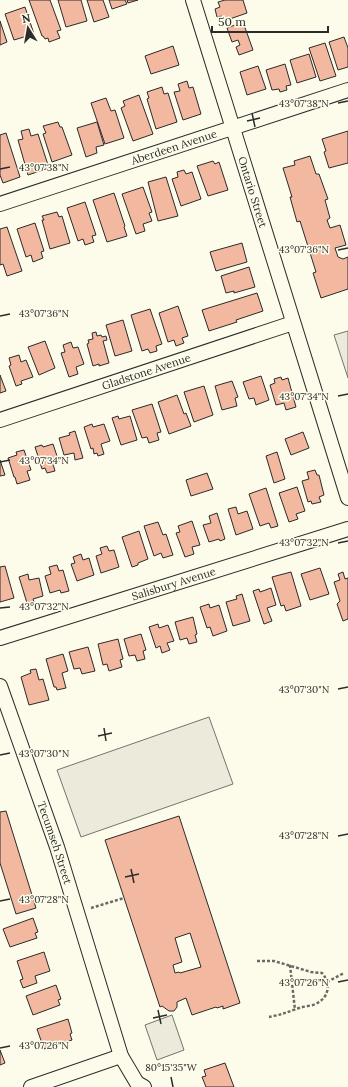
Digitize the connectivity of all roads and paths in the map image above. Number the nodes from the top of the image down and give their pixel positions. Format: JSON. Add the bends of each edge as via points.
{"nodes":[{"id":1,"x":193,"y":0,"type":"edge"},
{"id":2,"x":348,"y":90,"type":"edge"},
{"id":3,"x":233,"y":128,"type":"junction"},
{"id":4,"x":0,"y":204,"type":"edge"},
{"id":5,"x":293,"y":323,"type":"junction"},
{"id":6,"x":0,"y":420,"type":"edge"},
{"id":7,"x":348,"y":498,"type":"edge"},
{"id":8,"x":348,"y":529,"type":"edge"},
{"id":9,"x":0,"y":638,"type":"edge"},
{"id":10,"x":0,"y":686,"type":"edge"},
{"id":11,"x":124,"y":898,"type":"dead end"},
{"id":12,"x":77,"y":913,"type":"junction"},
{"id":13,"x":257,"y":961,"type":"dead end"},
{"id":14,"x":290,"y":965,"type":"junction"},
{"id":15,"x":344,"y":973,"type":"dead end"},
{"id":16,"x":327,"y":982,"type":"junction"},
{"id":17,"x":295,"y":1010,"type":"junction"},
{"id":18,"x":269,"y":1017,"type":"dead end"},
{"id":19,"x":121,"y":1056,"type":"junction"},
{"id":20,"x":31,"y":1087,"type":"edge"},
{"id":21,"x":144,"y":1087,"type":"edge"}],
"edges":[{"from":1,"to":3,"type":"street","name":"Ontario Street"},
{"from":2,"to":3,"type":"street","name":"Aberdeen Avenue"},
{"from":3,"to":4,"type":"street","name":"Aberdeen Avenue"},
{"from":3,"to":5,"type":"street","name":"Ontario Street"},
{"from":5,"to":6,"type":"street","name":"Gladstone Avenue"},
{"from":5,"to":7,"type":"street","name":"Ontario Street"},
{"from":8,"to":9,"type":"street","name":"Salisbury Avenue"},
{"from":10,"to":12,"type":"street","name":"Tecumseh Street","via":[[57,847]]},
{"from":11,"to":12,"type":"path"},
{"from":12,"to":19,"type":"street","name":"Tecumseh Street"},
{"from":13,"to":14,"type":"path","via":[[274,961]]},
{"from":14,"to":16,"type":"path","via":[[322,973],[326,976]]},
{"from":14,"to":17,"type":"path"},
{"from":15,"to":16,"type":"path"},
{"from":16,"to":17,"type":"path","via":[[327,995],[319,1003]]},
{"from":17,"to":18,"type":"path"},
{"from":19,"to":20,"type":"street"},
{"from":19,"to":21,"type":"street","name":"Tecumseh Street","via":[[137,1083]]}]}
